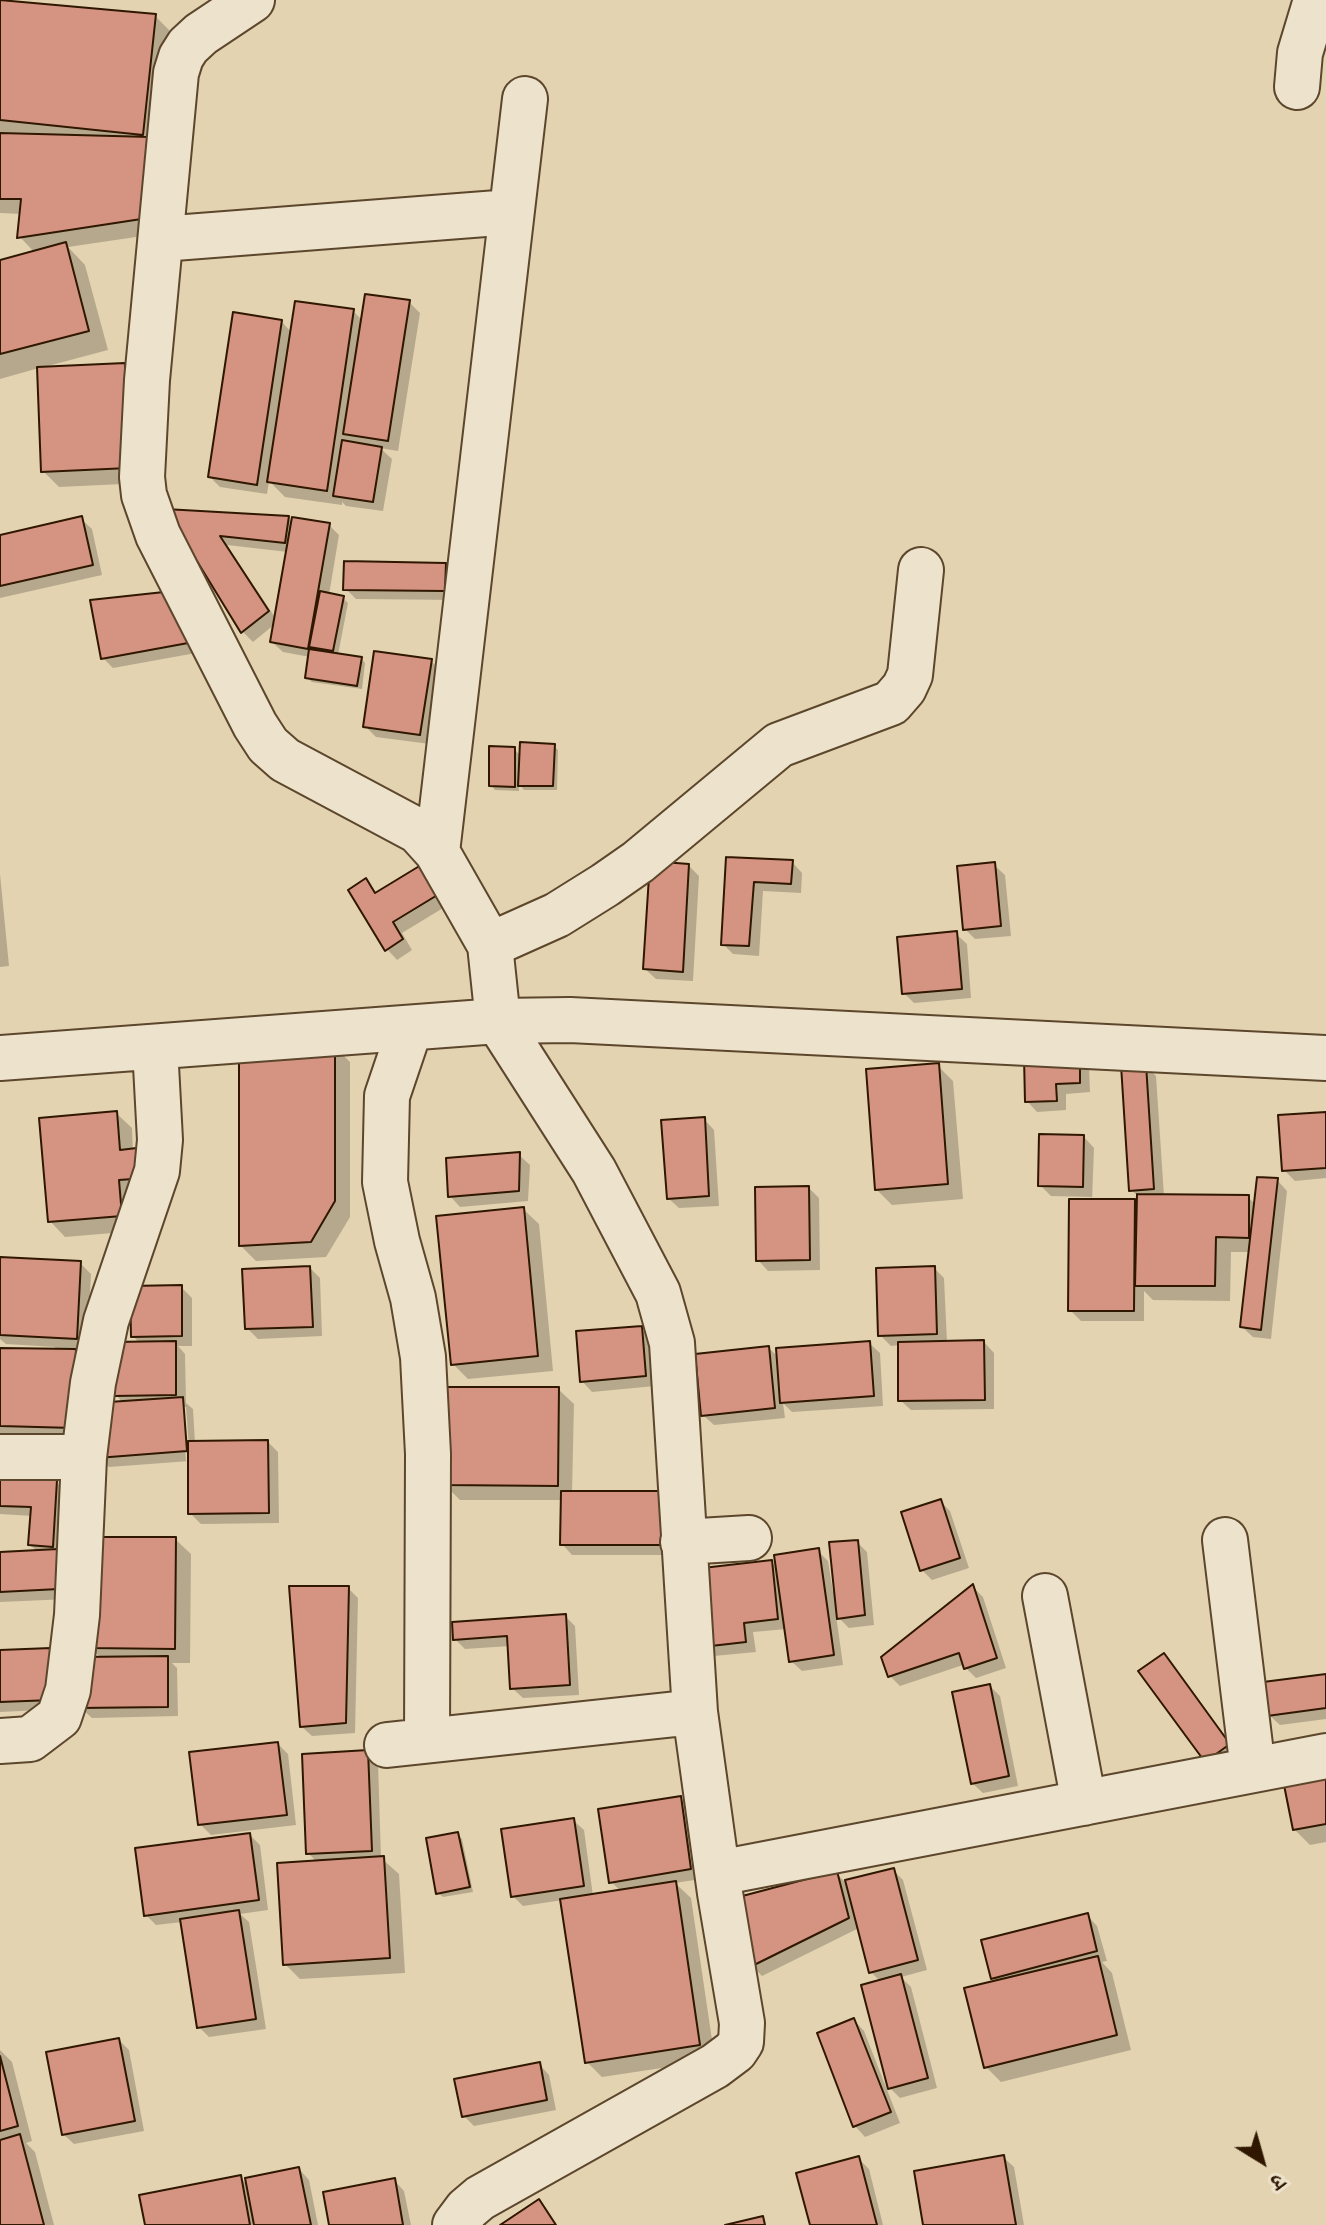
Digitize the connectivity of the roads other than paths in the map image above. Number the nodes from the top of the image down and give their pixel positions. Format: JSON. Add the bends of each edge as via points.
{"nodes":[{"id":1,"x":252,"y":0,"type":"edge"},
{"id":2,"x":1316,"y":0,"type":"edge"},
{"id":3,"x":1297,"y":87,"type":"dead end"},
{"id":4,"x":525,"y":99,"type":"dead end"},
{"id":5,"x":511,"y":212,"type":"junction"},
{"id":6,"x":161,"y":239,"type":"junction"},
{"id":7,"x":921,"y":570,"type":"dead end"},
{"id":8,"x":437,"y":852,"type":"junction"},
{"id":9,"x":490,"y":945,"type":"junction"},
{"id":10,"x":498,"y":1021,"type":"junction"},
{"id":11,"x":423,"y":1027,"type":"junction"},
{"id":12,"x":155,"y":1047,"type":"junction"},
{"id":13,"x":0,"y":1058,"type":"edge"},
{"id":14,"x":1326,"y":1058,"type":"edge"},
{"id":15,"x":420,"y":1225,"type":"dead end"},
{"id":16,"x":0,"y":1457,"type":"edge"},
{"id":17,"x":84,"y":1457,"type":"junction"},
{"id":18,"x":749,"y":1538,"type":"dead end"},
{"id":19,"x":1225,"y":1540,"type":"dead end"},
{"id":20,"x":683,"y":1542,"type":"junction"},
{"id":21,"x":1045,"y":1596,"type":"dead end"},
{"id":22,"x":695,"y":1712,"type":"junction"},
{"id":23,"x":0,"y":1741,"type":"edge"},
{"id":24,"x":1326,"y":1756,"type":"edge"},
{"id":25,"x":1253,"y":1770,"type":"junction"},
{"id":26,"x":1084,"y":1803,"type":"junction"},
{"id":27,"x":720,"y":1880,"type":"junction"},
{"id":28,"x":455,"y":2225,"type":"edge"}],
"edges":[{"from":1,"to":6,"type":"street","via":[[201,34],[181,57]]},
{"from":2,"to":3,"type":"street","via":[[1300,53]]},
{"from":4,"to":5,"type":"street"},
{"from":5,"to":6,"type":"street"},
{"from":5,"to":8,"type":"street"},
{"from":6,"to":8,"type":"street","via":[[142,477],[158,535],[268,745],[285,760],[418,831]]},
{"from":7,"to":9,"type":"street","via":[[910,675],[891,703],[779,745],[605,885],[557,915]]},
{"from":8,"to":9,"type":"street"},
{"from":9,"to":10,"type":"street"},
{"from":10,"to":11,"type":"street"},
{"from":10,"to":14,"type":"street","via":[[570,1020]]},
{"from":10,"to":20,"type":"street","via":[[594,1171],[658,1293],[672,1343]]},
{"from":11,"to":12,"type":"street"},
{"from":11,"to":15,"type":"street","via":[[415,1116]]},
{"from":11,"to":22,"type":"street","via":[[387,1096],[385,1182],[423,1357],[428,1454],[407,1742]]},
{"from":12,"to":13,"type":"street"},
{"from":12,"to":17,"type":"street","via":[[157,1171],[106,1321]]},
{"from":16,"to":17,"type":"street"},
{"from":17,"to":23,"type":"street","via":[[68,1690],[59,1717],[30,1739]]},
{"from":18,"to":20,"type":"street"},
{"from":19,"to":25,"type":"street"},
{"from":20,"to":22,"type":"street"},
{"from":21,"to":26,"type":"street"},
{"from":22,"to":27,"type":"street"},
{"from":24,"to":25,"type":"street"},
{"from":25,"to":26,"type":"street"},
{"from":26,"to":27,"type":"street","via":[[739,1869]]},
{"from":27,"to":28,"type":"street","via":[[742,2023],[735,2051],[480,2198]]}]}
